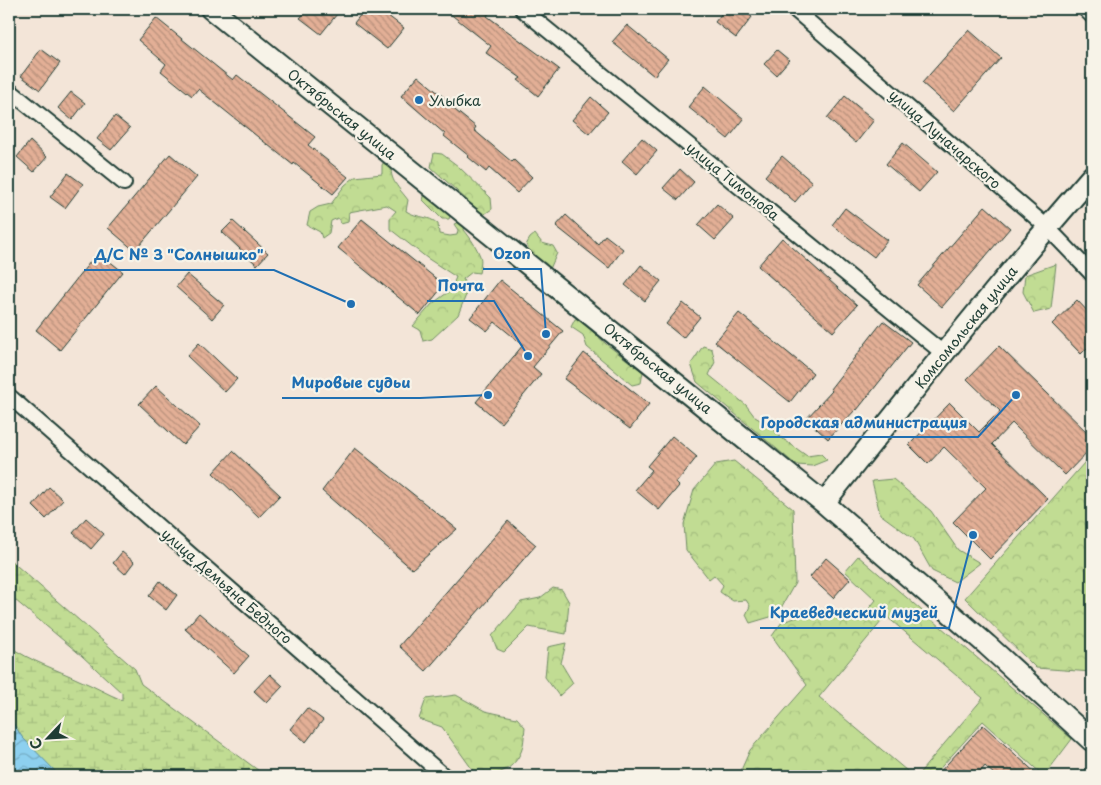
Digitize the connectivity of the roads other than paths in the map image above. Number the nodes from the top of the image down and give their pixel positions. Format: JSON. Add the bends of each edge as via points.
{"nodes":[{"id":1,"x":211,"y":9,"type":"edge"},
{"id":2,"x":522,"y":9,"type":"edge"},
{"id":3,"x":794,"y":9,"type":"edge"},
{"id":4,"x":1085,"y":9,"type":"edge"},
{"id":5,"x":1092,"y":16,"type":"edge"},
{"id":6,"x":9,"y":90,"type":"edge"},
{"id":7,"x":1092,"y":176,"type":"edge"},
{"id":8,"x":124,"y":183,"type":"dead end"},
{"id":9,"x":1048,"y":227,"type":"junction"},
{"id":10,"x":1092,"y":274,"type":"edge"},
{"id":11,"x":943,"y":353,"type":"junction"},
{"id":12,"x":9,"y":396,"type":"edge"},
{"id":13,"x":824,"y":503,"type":"junction"},
{"id":14,"x":1092,"y":741,"type":"edge"},
{"id":15,"x":444,"y":776,"type":"edge"}],
"edges":[{"from":1,"to":13,"type":"street","name":"Октябрьская улица"},
{"from":2,"to":11,"type":"street","name":"улица Тимонова"},
{"from":3,"to":9,"type":"street","name":"улица Луначарского"},
{"from":4,"to":5,"type":"street"},
{"from":6,"to":8,"type":"street"},
{"from":7,"to":9,"type":"street","name":"Комсомольская улица"},
{"from":9,"to":10,"type":"street","name":"улица Луначарского"},
{"from":9,"to":11,"type":"street","name":"Комсомольская улица"},
{"from":11,"to":13,"type":"street","name":"Комсомольская улица"},
{"from":12,"to":15,"type":"street","name":"улица Демьяна Бедного"},
{"from":13,"to":14,"type":"street","name":"Октябрьская улица"}]}
